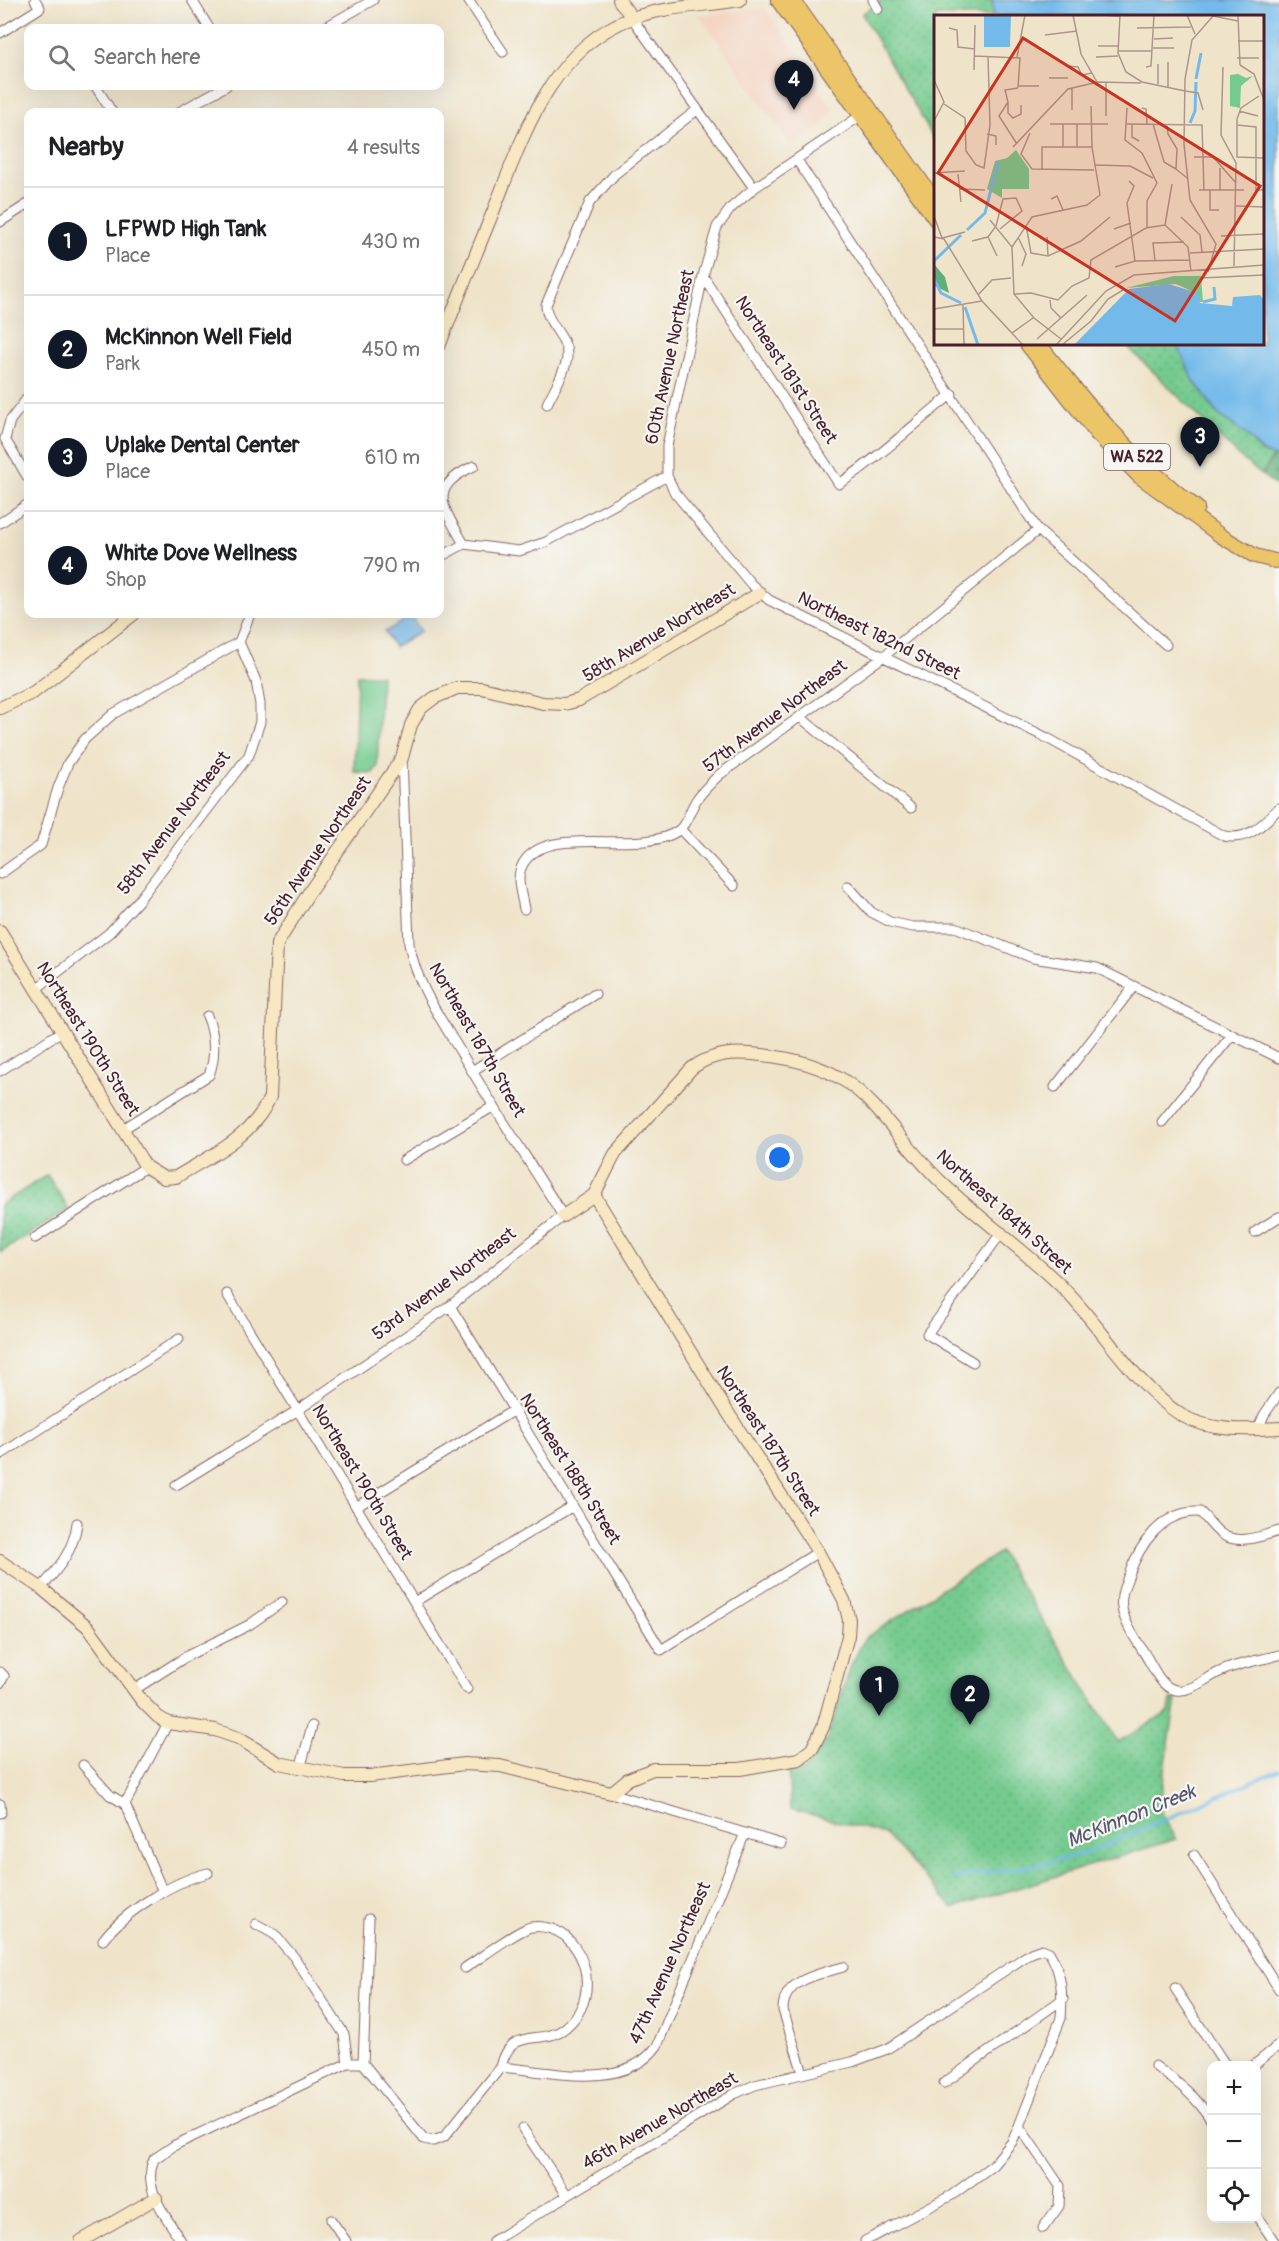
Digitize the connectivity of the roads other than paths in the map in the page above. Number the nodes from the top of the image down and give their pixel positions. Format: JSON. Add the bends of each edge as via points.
{"nodes":[{"id":1,"x":192,"y":0,"type":"edge"},
{"id":2,"x":373,"y":0,"type":"edge"},
{"id":3,"x":468,"y":0,"type":"edge"},
{"id":4,"x":619,"y":0,"type":"edge"},
{"id":5,"x":740,"y":0,"type":"edge"},
{"id":6,"x":778,"y":0,"type":"edge"},
{"id":7,"x":793,"y":0,"type":"edge"},
{"id":8,"x":873,"y":0,"type":"edge"},
{"id":9,"x":694,"y":2,"type":"edge"},
{"id":10,"x":38,"y":4,"type":"edge"},
{"id":11,"x":878,"y":9,"type":"dead end"},
{"id":12,"x":632,"y":18,"type":"junction"},
{"id":13,"x":206,"y":24,"type":"edge"},
{"id":14,"x":331,"y":24,"type":"edge"},
{"id":15,"x":0,"y":33,"type":"edge"},
{"id":16,"x":503,"y":52,"type":"dead end"},
{"id":17,"x":98,"y":90,"type":"edge"},
{"id":18,"x":219,"y":90,"type":"edge"},
{"id":19,"x":109,"y":108,"type":"edge"},
{"id":20,"x":186,"y":108,"type":"edge"},
{"id":21,"x":697,"y":110,"type":"junction"},
{"id":22,"x":865,"y":112,"type":"junction"},
{"id":23,"x":797,"y":160,"type":"junction"},
{"id":24,"x":754,"y":188,"type":"junction"},
{"id":25,"x":934,"y":199,"type":"edge"},
{"id":26,"x":24,"y":207,"type":"edge"},
{"id":27,"x":934,"y":217,"type":"edge"},
{"id":28,"x":0,"y":222,"type":"edge"},
{"id":29,"x":703,"y":276,"type":"junction"},
{"id":30,"x":444,"y":334,"type":"edge"},
{"id":31,"x":1028,"y":345,"type":"edge"},
{"id":32,"x":1040,"y":345,"type":"edge"},
{"id":33,"x":951,"y":394,"type":"junction"},
{"id":34,"x":24,"y":402,"type":"edge"},
{"id":35,"x":547,"y":404,"type":"dead end"},
{"id":36,"x":474,"y":466,"type":"dead end"},
{"id":37,"x":24,"y":471,"type":"edge"},
{"id":38,"x":667,"y":476,"type":"junction"},
{"id":39,"x":444,"y":495,"type":"edge"},
{"id":40,"x":24,"y":507,"type":"edge"},
{"id":41,"x":444,"y":509,"type":"edge"},
{"id":42,"x":0,"y":523,"type":"edge"},
{"id":43,"x":1038,"y":530,"type":"junction"},
{"id":44,"x":464,"y":544,"type":"junction"},
{"id":45,"x":444,"y":555,"type":"edge"},
{"id":46,"x":1277,"y":562,"type":"edge"},
{"id":47,"x":760,"y":594,"type":"junction"},
{"id":48,"x":129,"y":618,"type":"edge"},
{"id":49,"x":248,"y":618,"type":"edge"},
{"id":50,"x":239,"y":642,"type":"junction"},
{"id":51,"x":1166,"y":645,"type":"dead end"},
{"id":52,"x":884,"y":656,"type":"junction"},
{"id":53,"x":0,"y":708,"type":"edge"},
{"id":54,"x":800,"y":717,"type":"junction"},
{"id":55,"x":402,"y":758,"type":"junction"},
{"id":56,"x":911,"y":808,"type":"dead end"},
{"id":57,"x":1279,"y":808,"type":"edge"},
{"id":58,"x":680,"y":830,"type":"junction"},
{"id":59,"x":0,"y":874,"type":"edge"},
{"id":60,"x":734,"y":886,"type":"dead end"},
{"id":61,"x":848,"y":886,"type":"dead end"},
{"id":62,"x":524,"y":909,"type":"dead end"},
{"id":63,"x":0,"y":930,"type":"edge"},
{"id":64,"x":1134,"y":986,"type":"junction"},
{"id":65,"x":36,"y":989,"type":"junction"},
{"id":66,"x":595,"y":994,"type":"dead end"},
{"id":67,"x":207,"y":1016,"type":"dead end"},
{"id":68,"x":62,"y":1031,"type":"junction"},
{"id":69,"x":1231,"y":1036,"type":"junction"},
{"id":70,"x":1279,"y":1058,"type":"edge"},
{"id":71,"x":692,"y":1068,"type":"joint"},
{"id":72,"x":0,"y":1071,"type":"edge"},
{"id":73,"x":472,"y":1071,"type":"junction"},
{"id":74,"x":1055,"y":1087,"type":"dead end"},
{"id":75,"x":494,"y":1106,"type":"junction"},
{"id":76,"x":1162,"y":1122,"type":"dead end"},
{"id":77,"x":123,"y":1129,"type":"junction"},
{"id":78,"x":404,"y":1160,"type":"dead end"},
{"id":79,"x":146,"y":1167,"type":"junction"},
{"id":80,"x":594,"y":1195,"type":"junction"},
{"id":81,"x":563,"y":1216,"type":"junction"},
{"id":82,"x":1279,"y":1217,"type":"edge"},
{"id":83,"x":1002,"y":1232,"type":"junction"},
{"id":84,"x":1255,"y":1232,"type":"dead end"},
{"id":85,"x":35,"y":1238,"type":"dead end"},
{"id":86,"x":227,"y":1294,"type":"dead end"},
{"id":87,"x":450,"y":1306,"type":"junction"},
{"id":88,"x":179,"y":1339,"type":"dead end"},
{"id":89,"x":973,"y":1362,"type":"dead end"},
{"id":90,"x":1279,"y":1393,"type":"edge"},
{"id":91,"x":298,"y":1410,"type":"junction"},
{"id":92,"x":514,"y":1410,"type":"junction"},
{"id":93,"x":1279,"y":1428,"type":"edge"},
{"id":94,"x":1258,"y":1429,"type":"junction"},
{"id":95,"x":0,"y":1455,"type":"edge"},
{"id":96,"x":176,"y":1485,"type":"dead end"},
{"id":97,"x":573,"y":1506,"type":"junction"},
{"id":98,"x":356,"y":1507,"type":"junction"},
{"id":99,"x":77,"y":1523,"type":"dead end"},
{"id":100,"x":1279,"y":1531,"type":"edge"},
{"id":101,"x":818,"y":1552,"type":"junction"},
{"id":102,"x":0,"y":1561,"type":"edge"},
{"id":103,"x":41,"y":1588,"type":"junction"},
{"id":104,"x":282,"y":1602,"type":"dead end"},
{"id":105,"x":414,"y":1602,"type":"junction"},
{"id":106,"x":1279,"y":1655,"type":"edge"},
{"id":107,"x":467,"y":1689,"type":"dead end"},
{"id":108,"x":134,"y":1690,"type":"junction"},
{"id":109,"x":168,"y":1723,"type":"junction"},
{"id":110,"x":312,"y":1726,"type":"dead end"},
{"id":111,"x":83,"y":1765,"type":"dead end"},
{"id":112,"x":300,"y":1768,"type":"junction"},
{"id":113,"x":611,"y":1793,"type":"junction"},
{"id":114,"x":125,"y":1804,"type":"junction"},
{"id":115,"x":746,"y":1833,"type":"junction"},
{"id":116,"x":781,"y":1844,"type":"dead end"},
{"id":117,"x":1194,"y":1855,"type":"dead end"},
{"id":118,"x":208,"y":1873,"type":"dead end"},
{"id":119,"x":163,"y":1892,"type":"junction"},
{"id":120,"x":369,"y":1919,"type":"dead end"},
{"id":121,"x":256,"y":1924,"type":"dead end"},
{"id":122,"x":103,"y":1940,"type":"dead end"},
{"id":123,"x":843,"y":1966,"type":"dead end"},
{"id":124,"x":465,"y":1968,"type":"dead end"},
{"id":125,"x":1175,"y":1988,"type":"dead end"},
{"id":126,"x":1279,"y":1989,"type":"edge"},
{"id":127,"x":1063,"y":1999,"type":"junction"},
{"id":128,"x":1279,"y":2045,"type":"edge"},
{"id":129,"x":1223,"y":2061,"type":"edge"},
{"id":130,"x":1259,"y":2061,"type":"edge"},
{"id":131,"x":348,"y":2063,"type":"junction"},
{"id":132,"x":363,"y":2063,"type":"junction"},
{"id":133,"x":1155,"y":2066,"type":"dead end"},
{"id":134,"x":501,"y":2067,"type":"junction"},
{"id":135,"x":803,"y":2073,"type":"junction"},
{"id":136,"x":944,"y":2083,"type":"dead end"},
{"id":137,"x":1207,"y":2103,"type":"edge"},
{"id":138,"x":1203,"y":2106,"type":"junction"},
{"id":139,"x":1208,"y":2115,"type":"edge"},
{"id":140,"x":1019,"y":2126,"type":"junction"},
{"id":141,"x":524,"y":2129,"type":"dead end"},
{"id":142,"x":567,"y":2195,"type":"junction"},
{"id":143,"x":156,"y":2198,"type":"junction"},
{"id":144,"x":330,"y":2220,"type":"dead end"},
{"id":145,"x":1261,"y":2221,"type":"edge"},
{"id":146,"x":1042,"y":2228,"type":"dead end"},
{"id":147,"x":81,"y":2241,"type":"edge"},
{"id":148,"x":181,"y":2241,"type":"edge"},
{"id":149,"x":346,"y":2241,"type":"edge"},
{"id":150,"x":493,"y":2241,"type":"edge"},
{"id":151,"x":865,"y":2241,"type":"edge"},
{"id":152,"x":1274,"y":2241,"type":"edge"}],
"edges":[{"from":1,"to":13,"type":"street"},
{"from":2,"to":14,"type":"street"},
{"from":3,"to":16,"type":"street"},
{"from":4,"to":12,"type":"street"},
{"from":5,"to":9,"type":"street","via":[[704,6]]},
{"from":6,"to":22,"type":"main road"},
{"from":7,"to":22,"type":"main road"},
{"from":8,"to":11,"type":"street"},
{"from":9,"to":12,"type":"street"},
{"from":10,"to":15,"type":"street"},
{"from":12,"to":21,"type":"street"},
{"from":12,"to":30,"type":"street","via":[[581,49],[533,113]]},
{"from":17,"to":19,"type":"street"},
{"from":18,"to":20,"type":"street"},
{"from":21,"to":24,"type":"street"},
{"from":21,"to":35,"type":"street","via":[[615,174],[590,202],[546,305],[546,314],[568,358]]},
{"from":22,"to":23,"type":"street","name":"60th Avenue Northeast"},
{"from":22,"to":25,"type":"main road"},
{"from":22,"to":27,"type":"main road"},
{"from":23,"to":24,"type":"street","name":"60th Avenue Northeast"},
{"from":23,"to":33,"type":"street"},
{"from":24,"to":29,"type":"street","name":"60th Avenue Northeast","via":[[717,227]]},
{"from":26,"to":28,"type":"street"},
{"from":29,"to":33,"type":"street","name":"Northeast 181st Street","via":[[839,484],[870,464]]},
{"from":29,"to":38,"type":"street","name":"60th Avenue Northeast","via":[[667,446]]},
{"from":31,"to":46,"type":"main road","number":"WA 522","via":[[1097,434],[1139,476],[1221,536],[1255,556]]},
{"from":32,"to":46,"type":"main road","number":"WA 522","via":[[1110,431],[1150,469]]},
{"from":33,"to":43,"type":"street"},
{"from":34,"to":37,"type":"street","via":[[10,421],[5,439]]},
{"from":36,"to":39,"type":"street","via":[[454,475]]},
{"from":38,"to":44,"type":"street","via":[[546,542],[519,551]]},
{"from":38,"to":47,"type":"street","name":"Northeast 182nd Street","via":[[689,512]]},
{"from":40,"to":42,"type":"street"},
{"from":41,"to":44,"type":"street"},
{"from":43,"to":51,"type":"street"},
{"from":43,"to":52,"type":"street","name":"57th Avenue Northeast"},
{"from":44,"to":45,"type":"street"},
{"from":47,"to":52,"type":"street","name":"Northeast 182nd Street"},
{"from":47,"to":55,"type":"street","name":"58th Avenue Northeast","via":[[579,700],[554,704],[482,687],[450,690],[420,710],[411,725]]},
{"from":48,"to":53,"type":"street","via":[[34,692]]},
{"from":49,"to":50,"type":"street"},
{"from":50,"to":59,"type":"street","via":[[101,723],[68,763],[41,845]]},
{"from":50,"to":65,"type":"street","name":"58th Avenue Northeast","via":[[256,681],[260,704],[260,722],[249,755],[110,933]]},
{"from":52,"to":54,"type":"street","name":"57th Avenue Northeast"},
{"from":52,"to":57,"type":"street","name":"Northeast 182nd Street","via":[[1118,776],[1224,836],[1236,838],[1254,832]]},
{"from":54,"to":56,"type":"street"},
{"from":54,"to":58,"type":"street","name":"57th Avenue Northeast","via":[[719,775],[698,798]]},
{"from":55,"to":73,"type":"street","name":"Northeast 187th Street","via":[[413,966],[420,985]]},
{"from":55,"to":79,"type":"street","name":"56th Avenue Northeast","via":[[277,944],[270,1097],[263,1112],[239,1138],[176,1177],[164,1178]]},
{"from":58,"to":60,"type":"street"},
{"from":58,"to":62,"type":"street","via":[[649,842],[554,843],[536,851],[521,867],[519,884]]},
{"from":61,"to":64,"type":"street","via":[[871,912],[890,922],[913,927],[955,927],[1033,958],[1097,968]]},
{"from":63,"to":65,"type":"street","name":"Northeast 190th Street"},
{"from":64,"to":69,"type":"street"},
{"from":64,"to":74,"type":"street"},
{"from":65,"to":68,"type":"street","name":"Northeast 190th Street"},
{"from":66,"to":73,"type":"street"},
{"from":67,"to":77,"type":"street","via":[[213,1030],[213,1066],[209,1075]]},
{"from":68,"to":72,"type":"street"},
{"from":68,"to":77,"type":"street","name":"Northeast 190th Street"},
{"from":69,"to":70,"type":"street"},
{"from":69,"to":76,"type":"street"},
{"from":71,"to":80,"type":"street","name":"53rd Avenue Northeast","via":[[615,1154]]},
{"from":71,"to":83,"type":"street","name":"Northeast 184th Street","via":[[716,1055],[740,1053],[805,1061],[832,1072],[867,1097],[936,1176]]},
{"from":73,"to":75,"type":"street","name":"Northeast 187th Street"},
{"from":75,"to":78,"type":"street"},
{"from":75,"to":81,"type":"street","name":"Northeast 187th Street"},
{"from":77,"to":79,"type":"street","name":"Northeast 190th Street"},
{"from":79,"to":85,"type":"street"},
{"from":80,"to":81,"type":"street","name":"53rd Avenue Northeast"},
{"from":80,"to":101,"type":"street","name":"Northeast 187th Street"},
{"from":81,"to":87,"type":"street","name":"53rd Avenue Northeast"},
{"from":82,"to":84,"type":"street"},
{"from":83,"to":89,"type":"street","via":[[927,1334]]},
{"from":83,"to":94,"type":"street","name":"Northeast 184th Street","via":[[1061,1286],[1169,1406],[1204,1424]]},
{"from":86,"to":91,"type":"street","name":"Northeast 190th Street"},
{"from":87,"to":91,"type":"street","name":"53rd Avenue Northeast"},
{"from":87,"to":92,"type":"street","name":"Northeast 188th Street"},
{"from":88,"to":95,"type":"street"},
{"from":90,"to":94,"type":"street"},
{"from":91,"to":96,"type":"street","name":"53rd Avenue Northeast"},
{"from":91,"to":98,"type":"street","name":"Northeast 190th Street"},
{"from":92,"to":97,"type":"street","name":"Northeast 188th Street"},
{"from":92,"to":98,"type":"street"},
{"from":93,"to":94,"type":"street","name":"Northeast 184th Street"},
{"from":97,"to":101,"type":"street","name":"Northeast 188th Street","via":[[661,1650]]},
{"from":97,"to":105,"type":"street"},
{"from":98,"to":105,"type":"street","name":"Northeast 190th Street"},
{"from":99,"to":103,"type":"street","via":[[75,1538],[62,1565]]},
{"from":100,"to":106,"type":"street","via":[[1230,1538],[1200,1512],[1184,1512],[1152,1533],[1138,1549],[1122,1593],[1122,1605],[1124,1617],[1157,1675],[1176,1690],[1188,1689],[1223,1670]]},
{"from":101,"to":113,"type":"street","name":"Northeast 187th Street","via":[[844,1600],[849,1620],[830,1704],[812,1749],[799,1759],[740,1769],[653,1768],[637,1773]]},
{"from":102,"to":103,"type":"street"},
{"from":103,"to":108,"type":"street","via":[[88,1627]]},
{"from":104,"to":108,"type":"street"},
{"from":105,"to":107,"type":"street","name":"Northeast 190th Street"},
{"from":108,"to":109,"type":"street","via":[[150,1710]]},
{"from":109,"to":112,"type":"street","via":[[229,1734],[279,1763]]},
{"from":109,"to":114,"type":"street"},
{"from":110,"to":112,"type":"street"},
{"from":111,"to":114,"type":"street","via":[[110,1795]]},
{"from":112,"to":113,"type":"street","via":[[370,1776],[464,1764],[500,1766]]},
{"from":113,"to":115,"type":"street"},
{"from":114,"to":119,"type":"street"},
{"from":115,"to":116,"type":"street"},
{"from":115,"to":134,"type":"street","name":"47th Avenue Northeast","via":[[649,2058],[619,2073],[601,2076]]},
{"from":117,"to":126,"type":"street"},
{"from":118,"to":119,"type":"street"},
{"from":119,"to":122,"type":"street","via":[[112,1928]]},
{"from":120,"to":132,"type":"street"},
{"from":121,"to":131,"type":"street","via":[[274,1934],[300,1966],[344,2034]]},
{"from":123,"to":135,"type":"street","via":[[803,1980],[786,1994],[783,2002]]},
{"from":124,"to":134,"type":"street","via":[[529,1927],[561,1933],[576,1947],[585,1964],[588,1985],[574,2018],[564,2029],[516,2042],[504,2053]]},
{"from":125,"to":129,"type":"street"},
{"from":127,"to":135,"type":"street","name":"46th Avenue Northeast","via":[[1054,1961],[1042,1949],[887,2049]]},
{"from":127,"to":136,"type":"street"},
{"from":127,"to":140,"type":"street","via":[[1061,2019]]},
{"from":128,"to":130,"type":"street"},
{"from":131,"to":132,"type":"street"},
{"from":131,"to":143,"type":"street","via":[[175,2145],[154,2159],[149,2177]]},
{"from":132,"to":134,"type":"street","via":[[424,2139],[434,2141],[444,2137]]},
{"from":133,"to":138,"type":"street"},
{"from":135,"to":142,"type":"street","name":"46th Avenue Northeast","via":[[734,2094]]},
{"from":137,"to":138,"type":"street"},
{"from":138,"to":139,"type":"street"},
{"from":140,"to":146,"type":"street","via":[[1060,2186],[1059,2206]]},
{"from":140,"to":151,"type":"street","via":[[993,2165],[972,2182]]},
{"from":141,"to":142,"type":"street"},
{"from":142,"to":150,"type":"street","name":"46th Avenue Northeast"},
{"from":143,"to":147,"type":"street"},
{"from":143,"to":148,"type":"street"},
{"from":144,"to":149,"type":"street"},
{"from":145,"to":152,"type":"street"}]}
